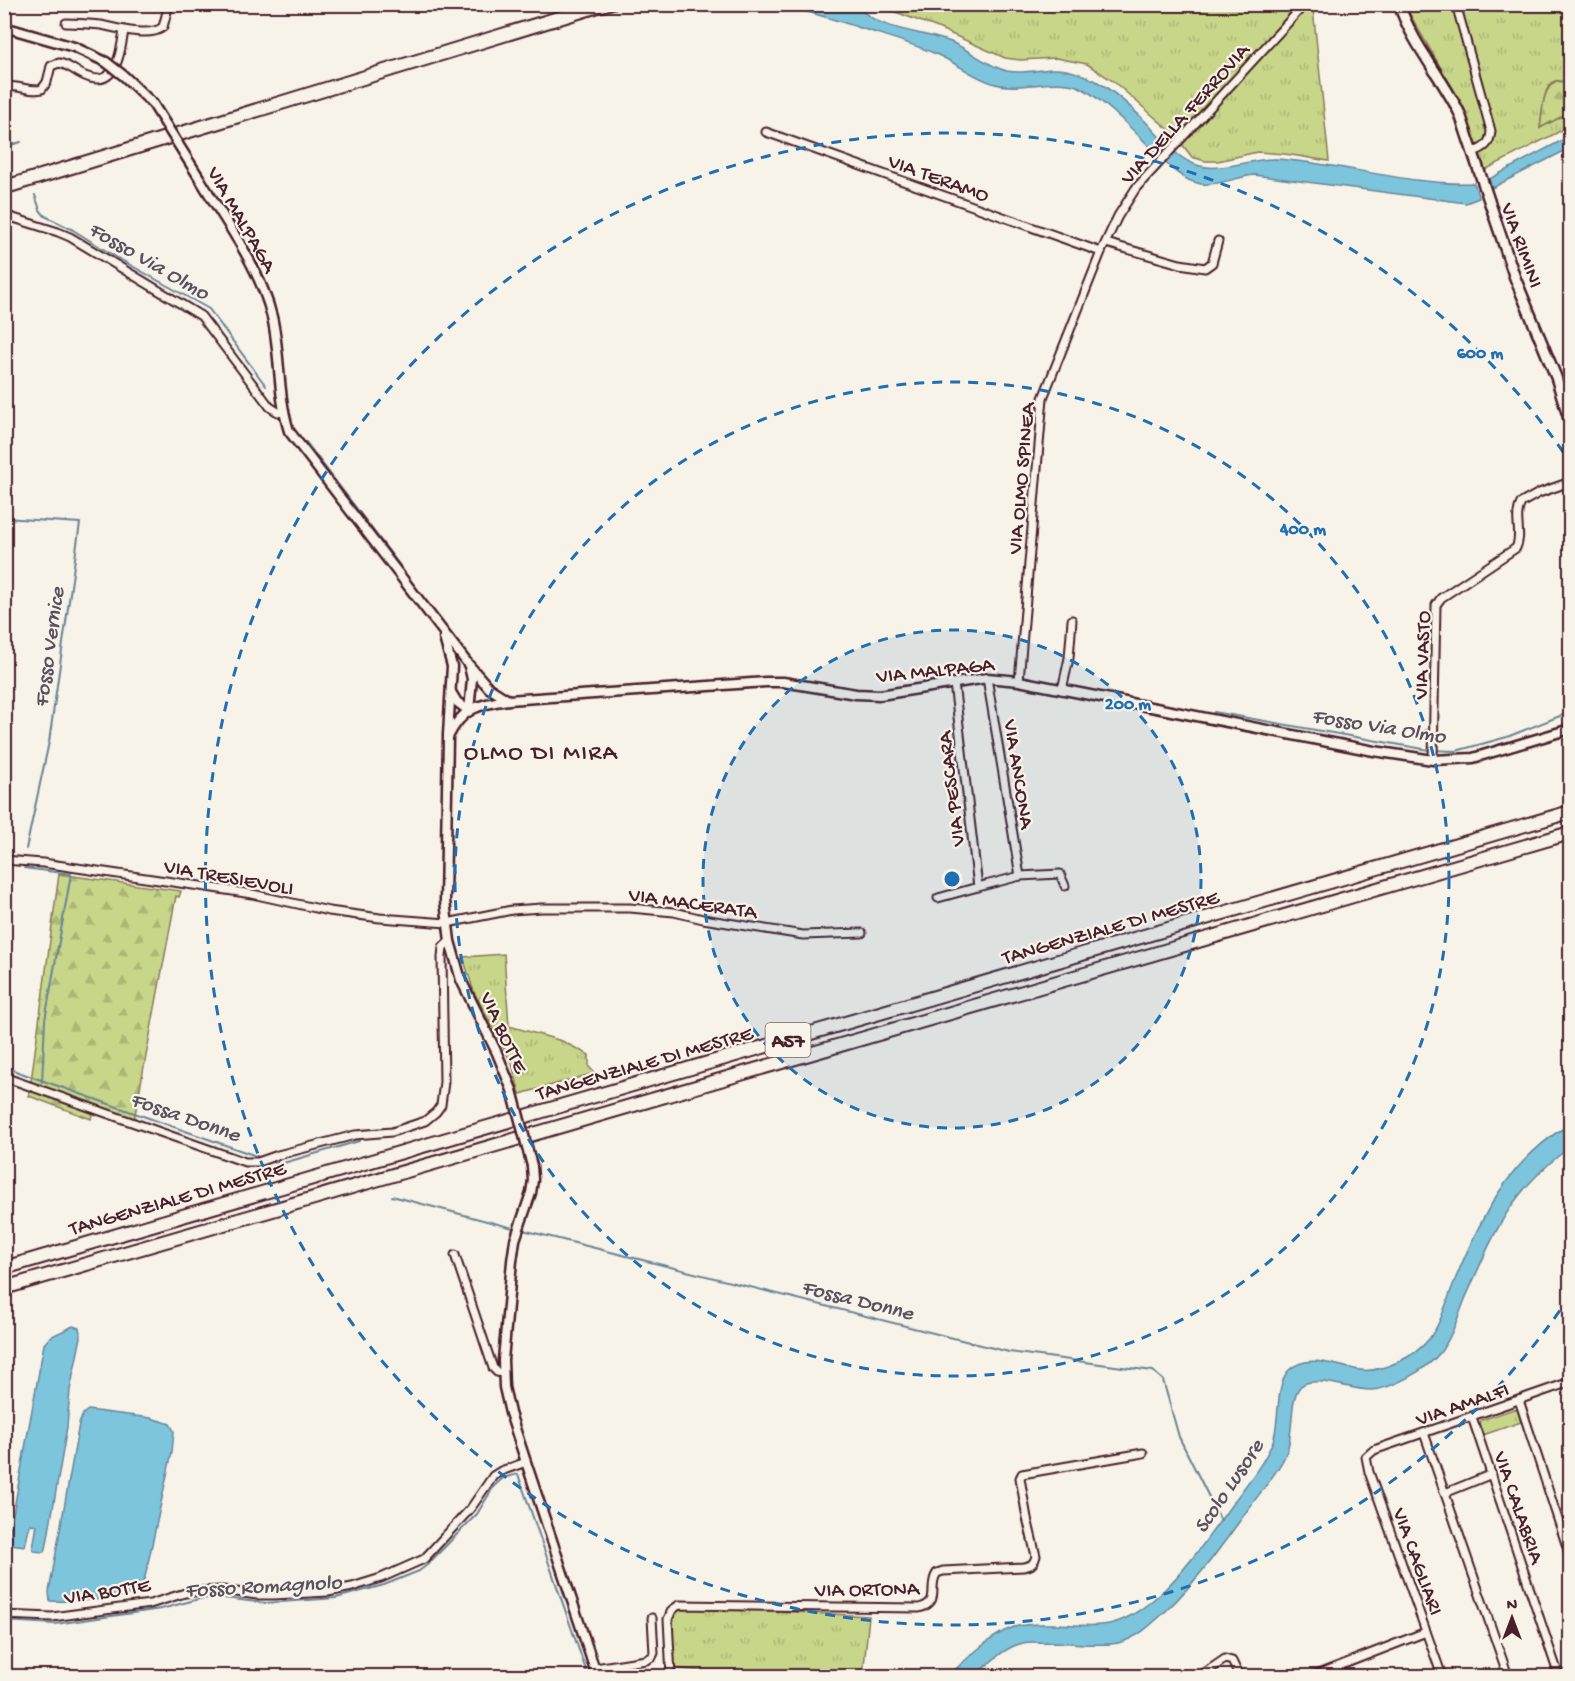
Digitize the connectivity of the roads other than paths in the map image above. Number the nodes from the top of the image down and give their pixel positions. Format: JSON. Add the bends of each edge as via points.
{"nodes":[{"id":1,"x":169,"y":4,"type":"edge"},
{"id":2,"x":1305,"y":4,"type":"edge"},
{"id":3,"x":1399,"y":4,"type":"edge"},
{"id":4,"x":1456,"y":4,"type":"edge"},
{"id":5,"x":66,"y":22,"type":"dead end"},
{"id":6,"x":4,"y":27,"type":"edge"},
{"id":7,"x":123,"y":30,"type":"junction"},
{"id":8,"x":4,"y":88,"type":"edge"},
{"id":9,"x":766,"y":132,"type":"dead end"},
{"id":10,"x":1473,"y":152,"type":"junction"},
{"id":11,"x":4,"y":215,"type":"edge"},
{"id":12,"x":1218,"y":242,"type":"dead end"},
{"id":13,"x":1106,"y":243,"type":"junction"},
{"id":14,"x":1101,"y":252,"type":"junction"},
{"id":15,"x":284,"y":413,"type":"junction"},
{"id":16,"x":1570,"y":422,"type":"edge"},
{"id":17,"x":1570,"y":482,"type":"edge"},
{"id":18,"x":1072,"y":620,"type":"dead end"},
{"id":19,"x":442,"y":632,"type":"junction"},
{"id":20,"x":468,"y":664,"type":"junction"},
{"id":21,"x":987,"y":678,"type":"junction"},
{"id":22,"x":1019,"y":681,"type":"junction"},
{"id":23,"x":954,"y":683,"type":"junction"},
{"id":24,"x":450,"y":688,"type":"junction"},
{"id":25,"x":1062,"y":690,"type":"junction"},
{"id":26,"x":508,"y":700,"type":"junction"},
{"id":27,"x":469,"y":711,"type":"junction"},
{"id":28,"x":1570,"y":729,"type":"edge"},
{"id":29,"x":448,"y":737,"type":"junction"},
{"id":30,"x":1434,"y":754,"type":"junction"},
{"id":31,"x":1570,"y":813,"type":"edge"},
{"id":32,"x":1570,"y":833,"type":"edge"},
{"id":33,"x":4,"y":860,"type":"edge"},
{"id":34,"x":1020,"y":876,"type":"junction"},
{"id":35,"x":1065,"y":886,"type":"dead end"},
{"id":36,"x":978,"y":887,"type":"junction"},
{"id":37,"x":938,"y":898,"type":"dead end"},
{"id":38,"x":447,"y":922,"type":"junction"},
{"id":39,"x":862,"y":933,"type":"dead end"},
{"id":40,"x":450,"y":941,"type":"junction"},
{"id":41,"x":4,"y":1077,"type":"edge"},
{"id":42,"x":455,"y":1255,"type":"dead end"},
{"id":43,"x":4,"y":1268,"type":"edge"},
{"id":44,"x":4,"y":1287,"type":"edge"},
{"id":45,"x":503,"y":1373,"type":"junction"},
{"id":46,"x":1570,"y":1382,"type":"edge"},
{"id":47,"x":1519,"y":1400,"type":"junction"},
{"id":48,"x":1472,"y":1417,"type":"junction"},
{"id":49,"x":1424,"y":1433,"type":"junction"},
{"id":50,"x":1143,"y":1453,"type":"dead end"},
{"id":51,"x":1366,"y":1456,"type":"joint"},
{"id":52,"x":526,"y":1462,"type":"junction"},
{"id":53,"x":1492,"y":1474,"type":"junction"},
{"id":54,"x":1445,"y":1493,"type":"junction"},
{"id":55,"x":1570,"y":1556,"type":"edge"},
{"id":56,"x":4,"y":1615,"type":"edge"},
{"id":57,"x":652,"y":1618,"type":"dead end"},
{"id":58,"x":1426,"y":1632,"type":"junction"},
{"id":59,"x":596,"y":1672,"type":"edge"},
{"id":60,"x":671,"y":1677,"type":"edge"},
{"id":61,"x":1200,"y":1677,"type":"edge"},
{"id":62,"x":1239,"y":1677,"type":"edge"},
{"id":63,"x":1313,"y":1677,"type":"edge"},
{"id":64,"x":1442,"y":1677,"type":"edge"},
{"id":65,"x":1508,"y":1677,"type":"edge"},
{"id":66,"x":1559,"y":1677,"type":"edge"}],
"edges":[{"from":1,"to":7,"type":"street","via":[[166,22],[160,30]]},
{"from":2,"to":13,"type":"street","name":"VIA DELLA FERROVIA","via":[[1136,188]]},
{"from":3,"to":10,"type":"main road","name":"VIA RIMINI","via":[[1460,114]]},
{"from":4,"to":10,"type":"street","via":[[1491,131],[1491,139],[1484,148]]},
{"from":5,"to":7,"type":"street"},
{"from":6,"to":15,"type":"street","name":"VIA MALPAGA","bridge":true,"via":[[74,47],[106,62],[153,104],[256,273],[275,334]]},
{"from":7,"to":8,"type":"street","via":[[118,61],[112,72],[102,78],[90,78],[59,63],[51,66],[42,89]]},
{"from":9,"to":14,"type":"street","name":"VIA TERAMO"},
{"from":10,"to":16,"type":"main road","name":"VIA RIMINI","via":[[1515,278]]},
{"from":11,"to":15,"type":"street","name":"VIA MALPAGA","via":[[70,237],[193,310],[212,328],[270,407]]},
{"from":12,"to":13,"type":"street","via":[[1212,263],[1205,268]]},
{"from":13,"to":14,"type":"street","name":"VIA DELLA FERROVIA"},
{"from":14,"to":22,"type":"street","name":"VIA OLMO SPINEA","via":[[1043,398]]},
{"from":15,"to":19,"type":"street","name":"VIA MALPAGA","via":[[289,431]]},
{"from":17,"to":30,"type":"street","name":"VIA VASTO","via":[[1521,503],[1516,548],[1436,605]]},
{"from":18,"to":25,"type":"street"},
{"from":19,"to":20,"type":"street","name":"VIA MALPAGA"},
{"from":19,"to":24,"type":"street","name":"VIA MALPAGA","via":[[451,657]]},
{"from":20,"to":26,"type":"street","name":"VIA MALPAGA","via":[[489,688]]},
{"from":20,"to":27,"type":"street","via":[[472,679]]},
{"from":21,"to":22,"type":"street","name":"VIA MALPAGA"},
{"from":21,"to":23,"type":"street","name":"VIA MALPAGA"},
{"from":21,"to":34,"type":"street","name":"VIA ANCONA"},
{"from":22,"to":25,"type":"street","name":"VIA MALPAGA"},
{"from":23,"to":26,"type":"street","name":"VIA MALPAGA","via":[[880,695],[766,682]]},
{"from":23,"to":36,"type":"street","name":"VIA PESCARA"},
{"from":24,"to":27,"type":"street","via":[[457,702]]},
{"from":24,"to":29,"type":"street","name":"VIA MALPAGA"},
{"from":25,"to":30,"type":"street","name":"VIA MALPAGA","via":[[1374,751]]},
{"from":26,"to":27,"type":"street","name":"VIA MALPAGA"},
{"from":27,"to":29,"type":"street","via":[[460,717]]},
{"from":28,"to":30,"type":"street","name":"VIA MALPAGA","via":[[1473,758]]},
{"from":29,"to":38,"type":"street","name":"VIA BOTTE"},
{"from":31,"to":43,"type":"highway","name":"TANGENZIALE DI MESTRE","number":"A57"},
{"from":32,"to":44,"type":"highway","name":"TANGENZIALE DI MESTRE","number":"A57"},
{"from":33,"to":38,"type":"street","name":"VIA TRESIEVOLI","via":[[200,885],[329,912]]},
{"from":34,"to":35,"type":"street","via":[[1060,874]]},
{"from":34,"to":36,"type":"street"},
{"from":36,"to":37,"type":"street"},
{"from":38,"to":39,"type":"street","name":"VIA MACERATA","via":[[512,910],[620,908],[675,912],[803,935]]},
{"from":38,"to":40,"type":"street","name":"VIA BOTTE"},
{"from":40,"to":41,"type":"street","via":[[443,947],[441,1105],[425,1121],[245,1162]]},
{"from":40,"to":45,"type":"street","name":"VIA BOTTE","bridge":true,"via":[[461,980],[512,1090],[532,1166],[531,1193],[516,1234]]},
{"from":42,"to":45,"type":"street","name":"VIA BOTTE","via":[[494,1368]]},
{"from":45,"to":52,"type":"street","name":"VIA BOTTE","via":[[506,1400]]},
{"from":46,"to":47,"type":"street","name":"VIA AMALFI"},
{"from":47,"to":48,"type":"street","name":"VIA AMALFI"},
{"from":47,"to":55,"type":"street"},
{"from":48,"to":49,"type":"street","name":"VIA AMALFI"},
{"from":48,"to":53,"type":"street","name":"VIA CALABRIA"},
{"from":49,"to":51,"type":"street","name":"VIA AMALFI"},
{"from":49,"to":54,"type":"street"},
{"from":50,"to":60,"type":"street","name":"VIA ORTONA","via":[[1022,1474],[1035,1562],[1023,1567],[937,1573],[933,1598],[919,1608],[679,1605],[668,1619]]},
{"from":51,"to":58,"type":"street","name":"VIA CAGLIARI"},
{"from":52,"to":56,"type":"street","name":"VIA BOTTE","via":[[493,1476],[471,1508],[424,1559],[352,1587],[274,1595],[202,1591],[150,1604],[52,1617]]},
{"from":52,"to":59,"type":"street","name":"VIA BOTTE"},
{"from":53,"to":54,"type":"street"},
{"from":53,"to":66,"type":"street","name":"VIA CALABRIA"},
{"from":54,"to":65,"type":"street"},
{"from":57,"to":59,"type":"street","via":[[652,1658]]},
{"from":58,"to":63,"type":"street"},
{"from":58,"to":64,"type":"street","name":"VIA CAGLIARI"},
{"from":61,"to":62,"type":"street","via":[[1225,1659],[1232,1660]]}]}
